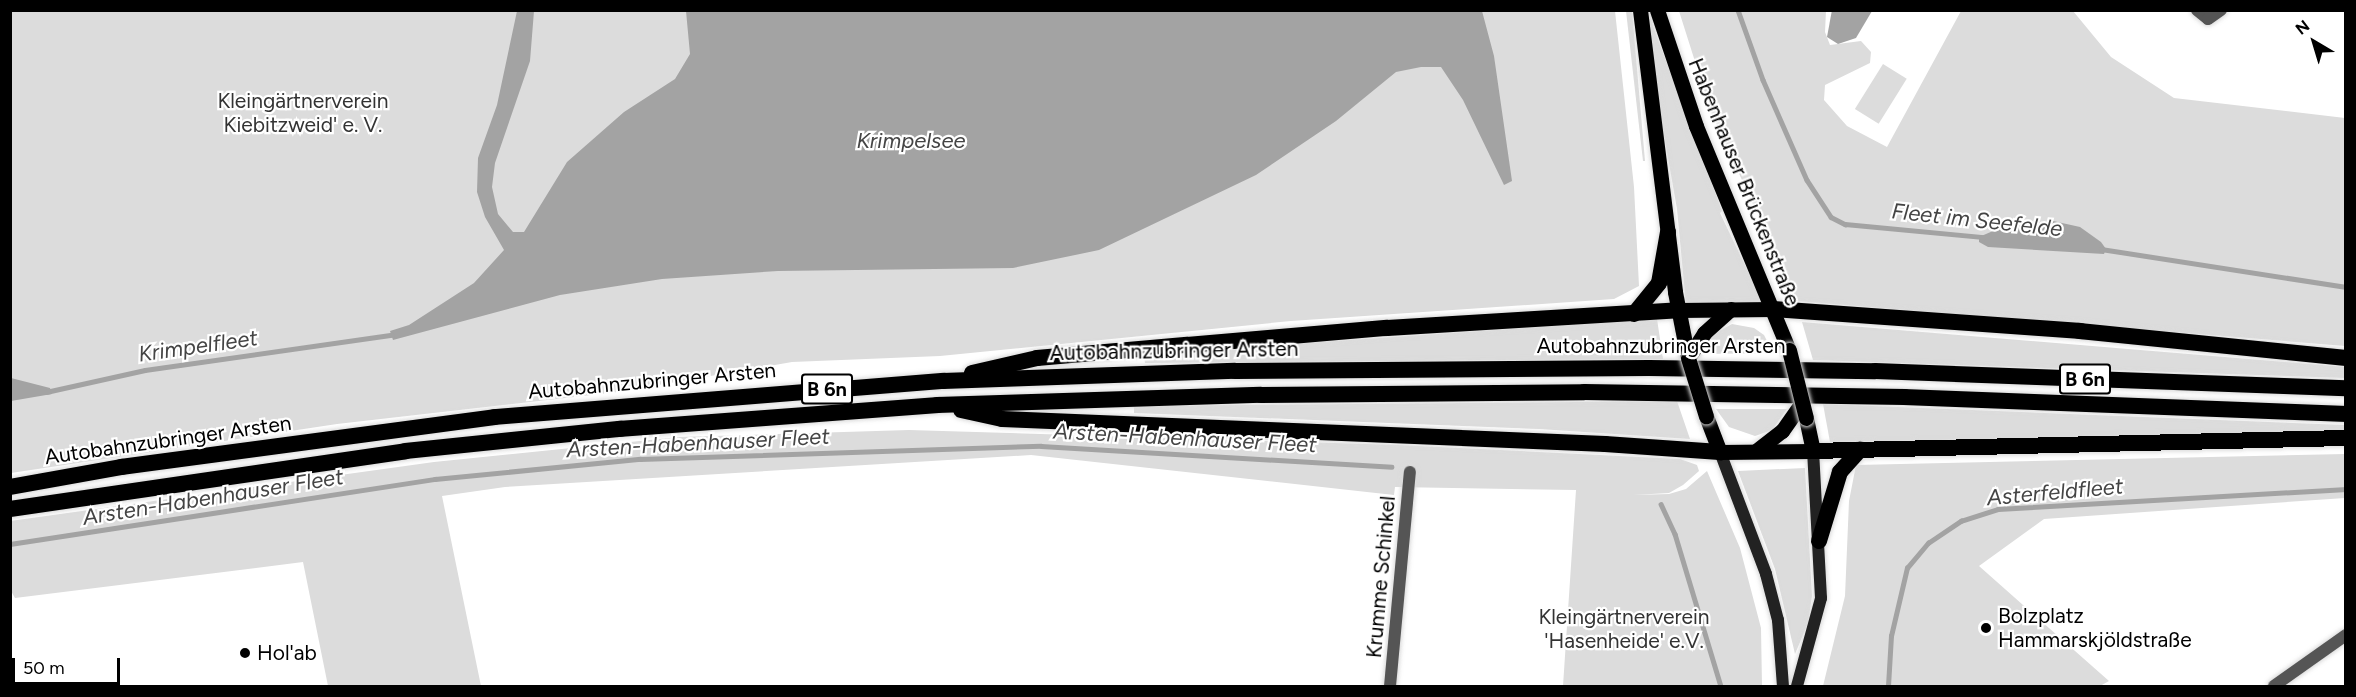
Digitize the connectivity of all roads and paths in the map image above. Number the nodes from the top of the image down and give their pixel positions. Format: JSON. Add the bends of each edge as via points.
{"nodes":[{"id":1,"x":1640,"y":10,"type":"edge"},
{"id":2,"x":1657,"y":10,"type":"edge"},
{"id":3,"x":2197,"y":10,"type":"edge"},
{"id":4,"x":2221,"y":10,"type":"edge"},
{"id":5,"x":1668,"y":232,"type":"joint"},
{"id":6,"x":1667,"y":270,"type":"junction"},
{"id":7,"x":1731,"y":309,"type":"junction"},
{"id":8,"x":1774,"y":309,"type":"junction"},
{"id":9,"x":1678,"y":310,"type":"junction"},
{"id":10,"x":1634,"y":314,"type":"junction"},
{"id":11,"x":1690,"y":341,"type":"junction"},
{"id":12,"x":2346,"y":358,"type":"edge"},
{"id":13,"x":943,"y":381,"type":"junction"},
{"id":14,"x":2346,"y":388,"type":"edge"},
{"id":15,"x":937,"y":405,"type":"junction"},
{"id":16,"x":2346,"y":414,"type":"edge"},
{"id":17,"x":1799,"y":418,"type":"junction"},
{"id":18,"x":2346,"y":438,"type":"edge"},
{"id":19,"x":1860,"y":450,"type":"junction"},
{"id":20,"x":1756,"y":451,"type":"junction"},
{"id":21,"x":1813,"y":451,"type":"junction"},
{"id":22,"x":1720,"y":452,"type":"junction"},
{"id":23,"x":1410,"y":472,"type":"dead end"},
{"id":24,"x":10,"y":487,"type":"edge"},
{"id":25,"x":10,"y":509,"type":"edge"},
{"id":26,"x":1819,"y":541,"type":"junction"},
{"id":27,"x":2346,"y":635,"type":"edge"},
{"id":28,"x":1390,"y":687,"type":"edge"},
{"id":29,"x":1783,"y":687,"type":"edge"},
{"id":30,"x":1797,"y":687,"type":"edge"},
{"id":31,"x":2274,"y":687,"type":"edge"}],
"edges":[{"from":1,"to":5,"type":"main road"},
{"from":2,"to":8,"type":"main road","name":"Habenhauser Brückenstraße","via":[[1674,68]]},
{"from":3,"to":4,"type":"street","via":[[2208,19]]},
{"from":5,"to":6,"type":"highway"},
{"from":6,"to":9,"type":"main road"},
{"from":6,"to":10,"type":"highway"},
{"from":7,"to":8,"type":"main road"},
{"from":7,"to":9,"type":"main road"},
{"from":7,"to":11,"type":"main road"},
{"from":8,"to":12,"type":"highway","via":[[2080,331]]},
{"from":8,"to":17,"type":"main road","name":"Habenhauser Brückenstraße","bridge":true,"via":[[1803,401]]},
{"from":9,"to":10,"type":"highway"},
{"from":9,"to":11,"type":"main road"},
{"from":10,"to":13,"type":"highway","via":[[1387,328],[1037,358]]},
{"from":11,"to":22,"type":"main road","bridge":true,"via":[[1688,358]]},
{"from":13,"to":14,"type":"highway","name":"Autobahnzubringer Arsten","number":"B 6n","via":[[1235,371],[1648,368],[1875,370]]},
{"from":13,"to":24,"type":"highway","name":"Autobahnzubringer Arsten","number":"B 6n","via":[[495,417],[121,467]]},
{"from":15,"to":16,"type":"highway","number":"B 6n","via":[[1261,395],[1584,392],[1905,397]]},
{"from":15,"to":22,"type":"highway","via":[[1011,420]]},
{"from":15,"to":25,"type":"highway","number":"B 6n","via":[[620,429],[418,450]]},
{"from":17,"to":20,"type":"main road"},
{"from":17,"to":21,"type":"main road","name":"Habenhauser Brückenstraße"},
{"from":18,"to":19,"type":"highway"},
{"from":19,"to":21,"type":"highway"},
{"from":19,"to":26,"type":"highway","via":[[1840,472]]},
{"from":20,"to":21,"type":"main road"},
{"from":20,"to":22,"type":"main road"},
{"from":21,"to":26,"type":"main road","name":"Habenhauser Brückenstraße"},
{"from":22,"to":29,"type":"main road","via":[[1766,574],[1778,620]]},
{"from":23,"to":28,"type":"street","name":"Krumme Schinkel"},
{"from":26,"to":30,"type":"main road","name":"Habenhauser Brückenstraße","via":[[1821,598]]},
{"from":27,"to":31,"type":"street"}]}
